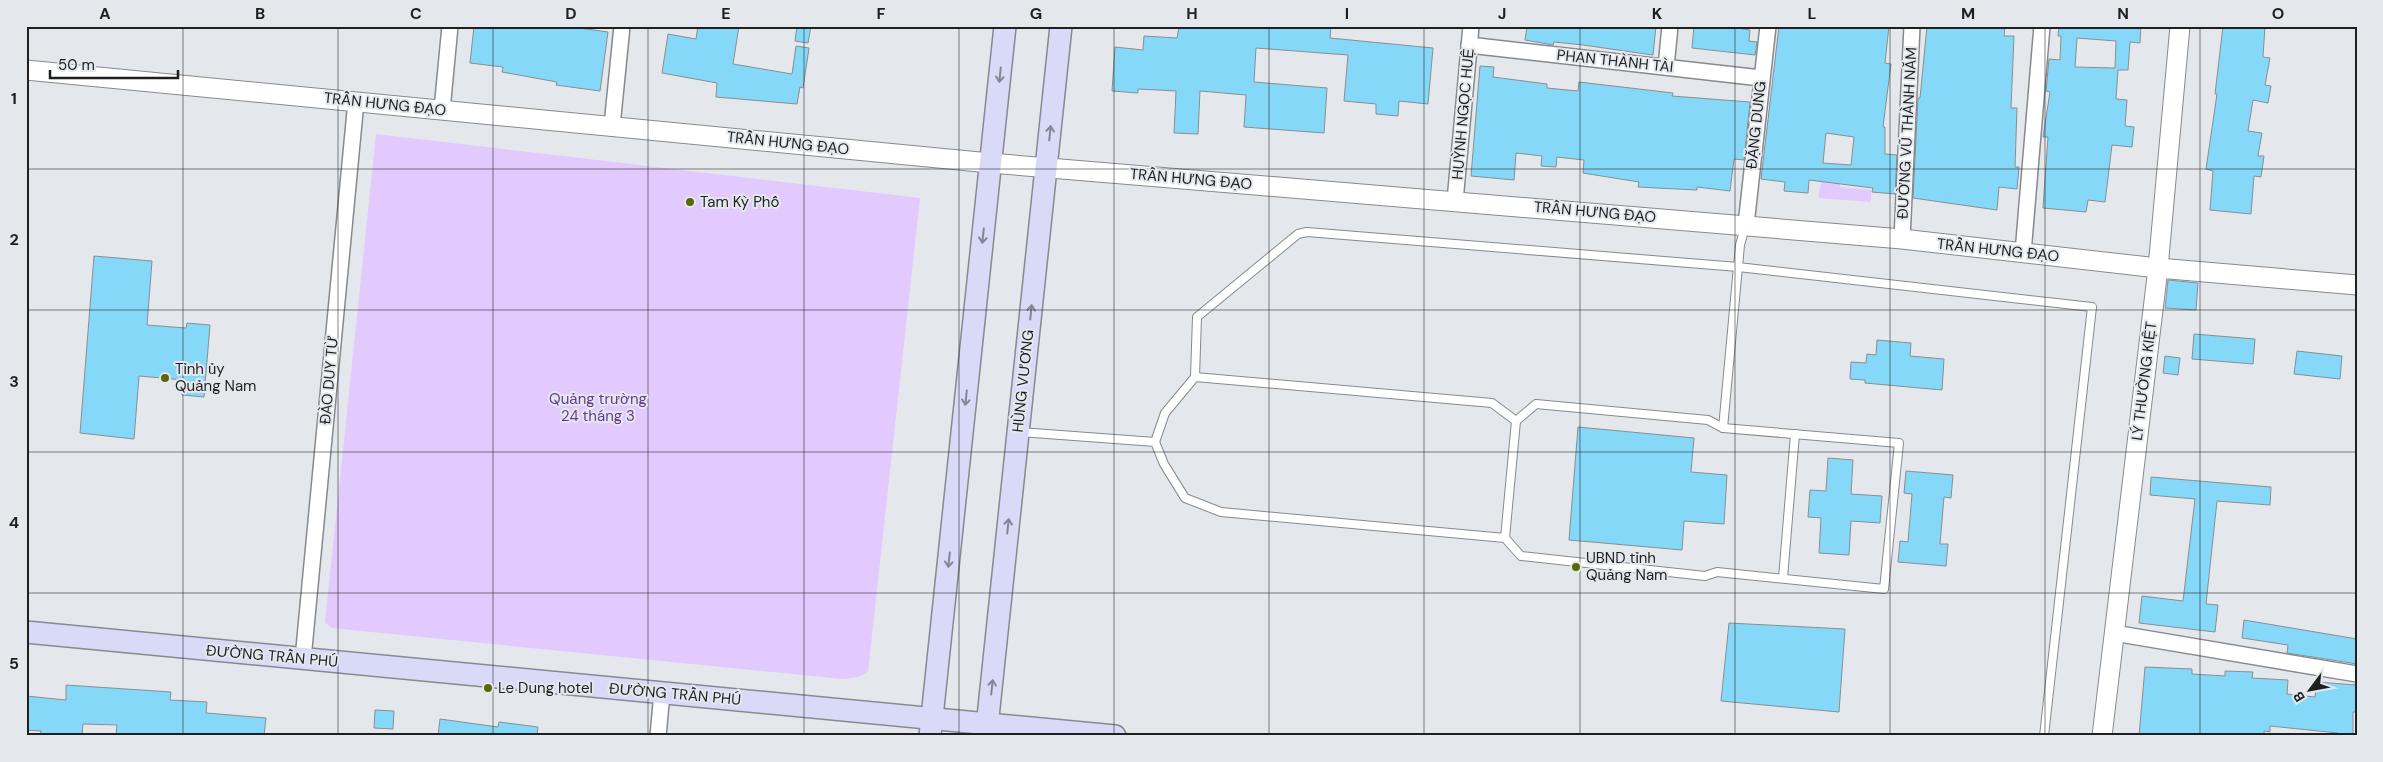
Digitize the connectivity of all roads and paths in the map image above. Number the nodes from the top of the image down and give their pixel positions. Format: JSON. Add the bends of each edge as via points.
{"nodes":[{"id":1,"x":450,"y":26,"type":"edge"},
{"id":2,"x":622,"y":26,"type":"edge"},
{"id":3,"x":1004,"y":26,"type":"edge"},
{"id":4,"x":1061,"y":26,"type":"edge"},
{"id":5,"x":1471,"y":26,"type":"edge"},
{"id":6,"x":1670,"y":26,"type":"edge"},
{"id":7,"x":1768,"y":26,"type":"edge"},
{"id":8,"x":1912,"y":26,"type":"edge"},
{"id":9,"x":2042,"y":26,"type":"edge"},
{"id":10,"x":2180,"y":26,"type":"edge"},
{"id":11,"x":1469,"y":45,"type":"junction"},
{"id":12,"x":1666,"y":67,"type":"junction"},
{"id":13,"x":26,"y":70,"type":"edge"},
{"id":14,"x":1761,"y":78,"type":"junction"},
{"id":15,"x":356,"y":101,"type":"junction"},
{"id":16,"x":442,"y":110,"type":"junction"},
{"id":17,"x":612,"y":126,"type":"junction"},
{"id":18,"x":990,"y":163,"type":"junction"},
{"id":19,"x":1046,"y":167,"type":"junction"},
{"id":20,"x":1455,"y":201,"type":"junction"},
{"id":21,"x":1746,"y":225,"type":"junction"},
{"id":22,"x":1902,"y":239,"type":"junction"},
{"id":23,"x":2023,"y":253,"type":"junction"},
{"id":24,"x":1738,"y":267,"type":"junction"},
{"id":25,"x":2158,"y":268,"type":"junction"},
{"id":26,"x":2357,"y":285,"type":"edge"},
{"id":27,"x":1195,"y":377,"type":"junction"},
{"id":28,"x":1516,"y":421,"type":"junction"},
{"id":29,"x":1723,"y":428,"type":"junction"},
{"id":30,"x":1018,"y":432,"type":"junction"},
{"id":31,"x":1795,"y":434,"type":"junction"},
{"id":32,"x":1155,"y":442,"type":"junction"},
{"id":33,"x":1505,"y":538,"type":"junction"},
{"id":34,"x":1783,"y":578,"type":"junction"},
{"id":35,"x":26,"y":632,"type":"edge"},
{"id":36,"x":2114,"y":634,"type":"junction"},
{"id":37,"x":303,"y":658,"type":"junction"},
{"id":38,"x":2357,"y":674,"type":"edge"},
{"id":39,"x":662,"y":693,"type":"junction"},
{"id":40,"x":931,"y":727,"type":"edge"},
{"id":41,"x":987,"y":730,"type":"edge"},
{"id":42,"x":658,"y":736,"type":"edge"},
{"id":43,"x":1115,"y":736,"type":"edge"},
{"id":44,"x":2044,"y":736,"type":"edge"},
{"id":45,"x":2102,"y":736,"type":"edge"}],
"edges":[{"from":1,"to":16,"type":"street"},
{"from":2,"to":17,"type":"street"},
{"from":3,"to":18,"type":"main road","one_way":true},
{"from":19,"to":4,"type":"main road","name":"HÙNG VƯƠNG","one_way":true},
{"from":5,"to":11,"type":"street","name":"HUỲNH NGỌC HUỆ"},
{"from":6,"to":12,"type":"street"},
{"from":7,"to":14,"type":"street","name":"ĐẶNG DUNG"},
{"from":8,"to":22,"type":"street","name":"ĐƯỜNG VŨ THÀNH NĂM"},
{"from":9,"to":23,"type":"street"},
{"from":10,"to":25,"type":"street","name":"LÝ THƯỜNG KIỆT"},
{"from":11,"to":12,"type":"street","name":"PHAN THÀNH TÀI"},
{"from":11,"to":20,"type":"street","name":"HUỲNH NGỌC HUỆ"},
{"from":12,"to":14,"type":"street","name":"PHAN THÀNH TÀI"},
{"from":13,"to":15,"type":"street","name":"TRẦN HƯNG ĐẠO"},
{"from":14,"to":21,"type":"street","name":"ĐẶNG DUNG"},
{"from":15,"to":16,"type":"street","name":"TRẦN HƯNG ĐẠO"},
{"from":15,"to":37,"type":"street","name":"ĐÀO DUY TỪ"},
{"from":16,"to":17,"type":"street","name":"TRẦN HƯNG ĐẠO"},
{"from":17,"to":18,"type":"street","name":"TRẦN HƯNG ĐẠO"},
{"from":18,"to":19,"type":"street","name":"TRẦN HƯNG ĐẠO"},
{"from":18,"to":40,"type":"main road","one_way":true},
{"from":19,"to":20,"type":"street","name":"TRẦN HƯNG ĐẠO"},
{"from":30,"to":19,"type":"main road","name":"HÙNG VƯƠNG","one_way":true},
{"from":20,"to":21,"type":"street","name":"TRẦN HƯNG ĐẠO"},
{"from":21,"to":22,"type":"street","name":"TRẦN HƯNG ĐẠO"},
{"from":21,"to":24,"type":"lane"},
{"from":22,"to":23,"type":"street","name":"TRẦN HƯNG ĐẠO"},
{"from":23,"to":25,"type":"street","name":"TRẦN HƯNG ĐẠO"},
{"from":24,"to":27,"type":"lane","via":[[1307,232],[1298,234],[1198,317]]},
{"from":24,"to":29,"type":"lane"},
{"from":24,"to":44,"type":"lane","via":[[2092,307]]},
{"from":25,"to":26,"type":"street","name":"TRẦN HƯNG ĐẠO"},
{"from":25,"to":36,"type":"street","name":"LÝ THƯỜNG KIỆT"},
{"from":27,"to":28,"type":"lane","via":[[1492,403]]},
{"from":27,"to":32,"type":"lane","via":[[1166,413]]},
{"from":28,"to":29,"type":"lane","via":[[1536,404],[1708,420]]},
{"from":28,"to":33,"type":"lane"},
{"from":29,"to":31,"type":"lane"},
{"from":30,"to":32,"type":"lane"},
{"from":41,"to":30,"type":"main road","name":"HÙNG VƯƠNG","one_way":true},
{"from":31,"to":34,"type":"lane"},
{"from":31,"to":34,"type":"lane","via":[[1899,443],[1884,589]]},
{"from":32,"to":33,"type":"lane","via":[[1185,498],[1221,512]]},
{"from":33,"to":34,"type":"lane","via":[[1521,556],[1705,576],[1717,572]]},
{"from":35,"to":37,"type":"main road","name":"ĐƯỜNG TRẦN PHÚ"},
{"from":36,"to":38,"type":"street"},
{"from":36,"to":45,"type":"street","name":"LÝ THƯỜNG KIỆT"},
{"from":37,"to":39,"type":"main road","name":"ĐƯỜNG TRẦN PHÚ"},
{"from":39,"to":40,"type":"main road","name":"ĐƯỜNG TRẦN PHÚ"},
{"from":39,"to":42,"type":"street"},
{"from":40,"to":41,"type":"main road","name":"ĐƯỜNG TRẦN PHÚ"},
{"from":41,"to":43,"type":"main road","name":"ĐƯỜNG TRẦN PHÚ"}]}
